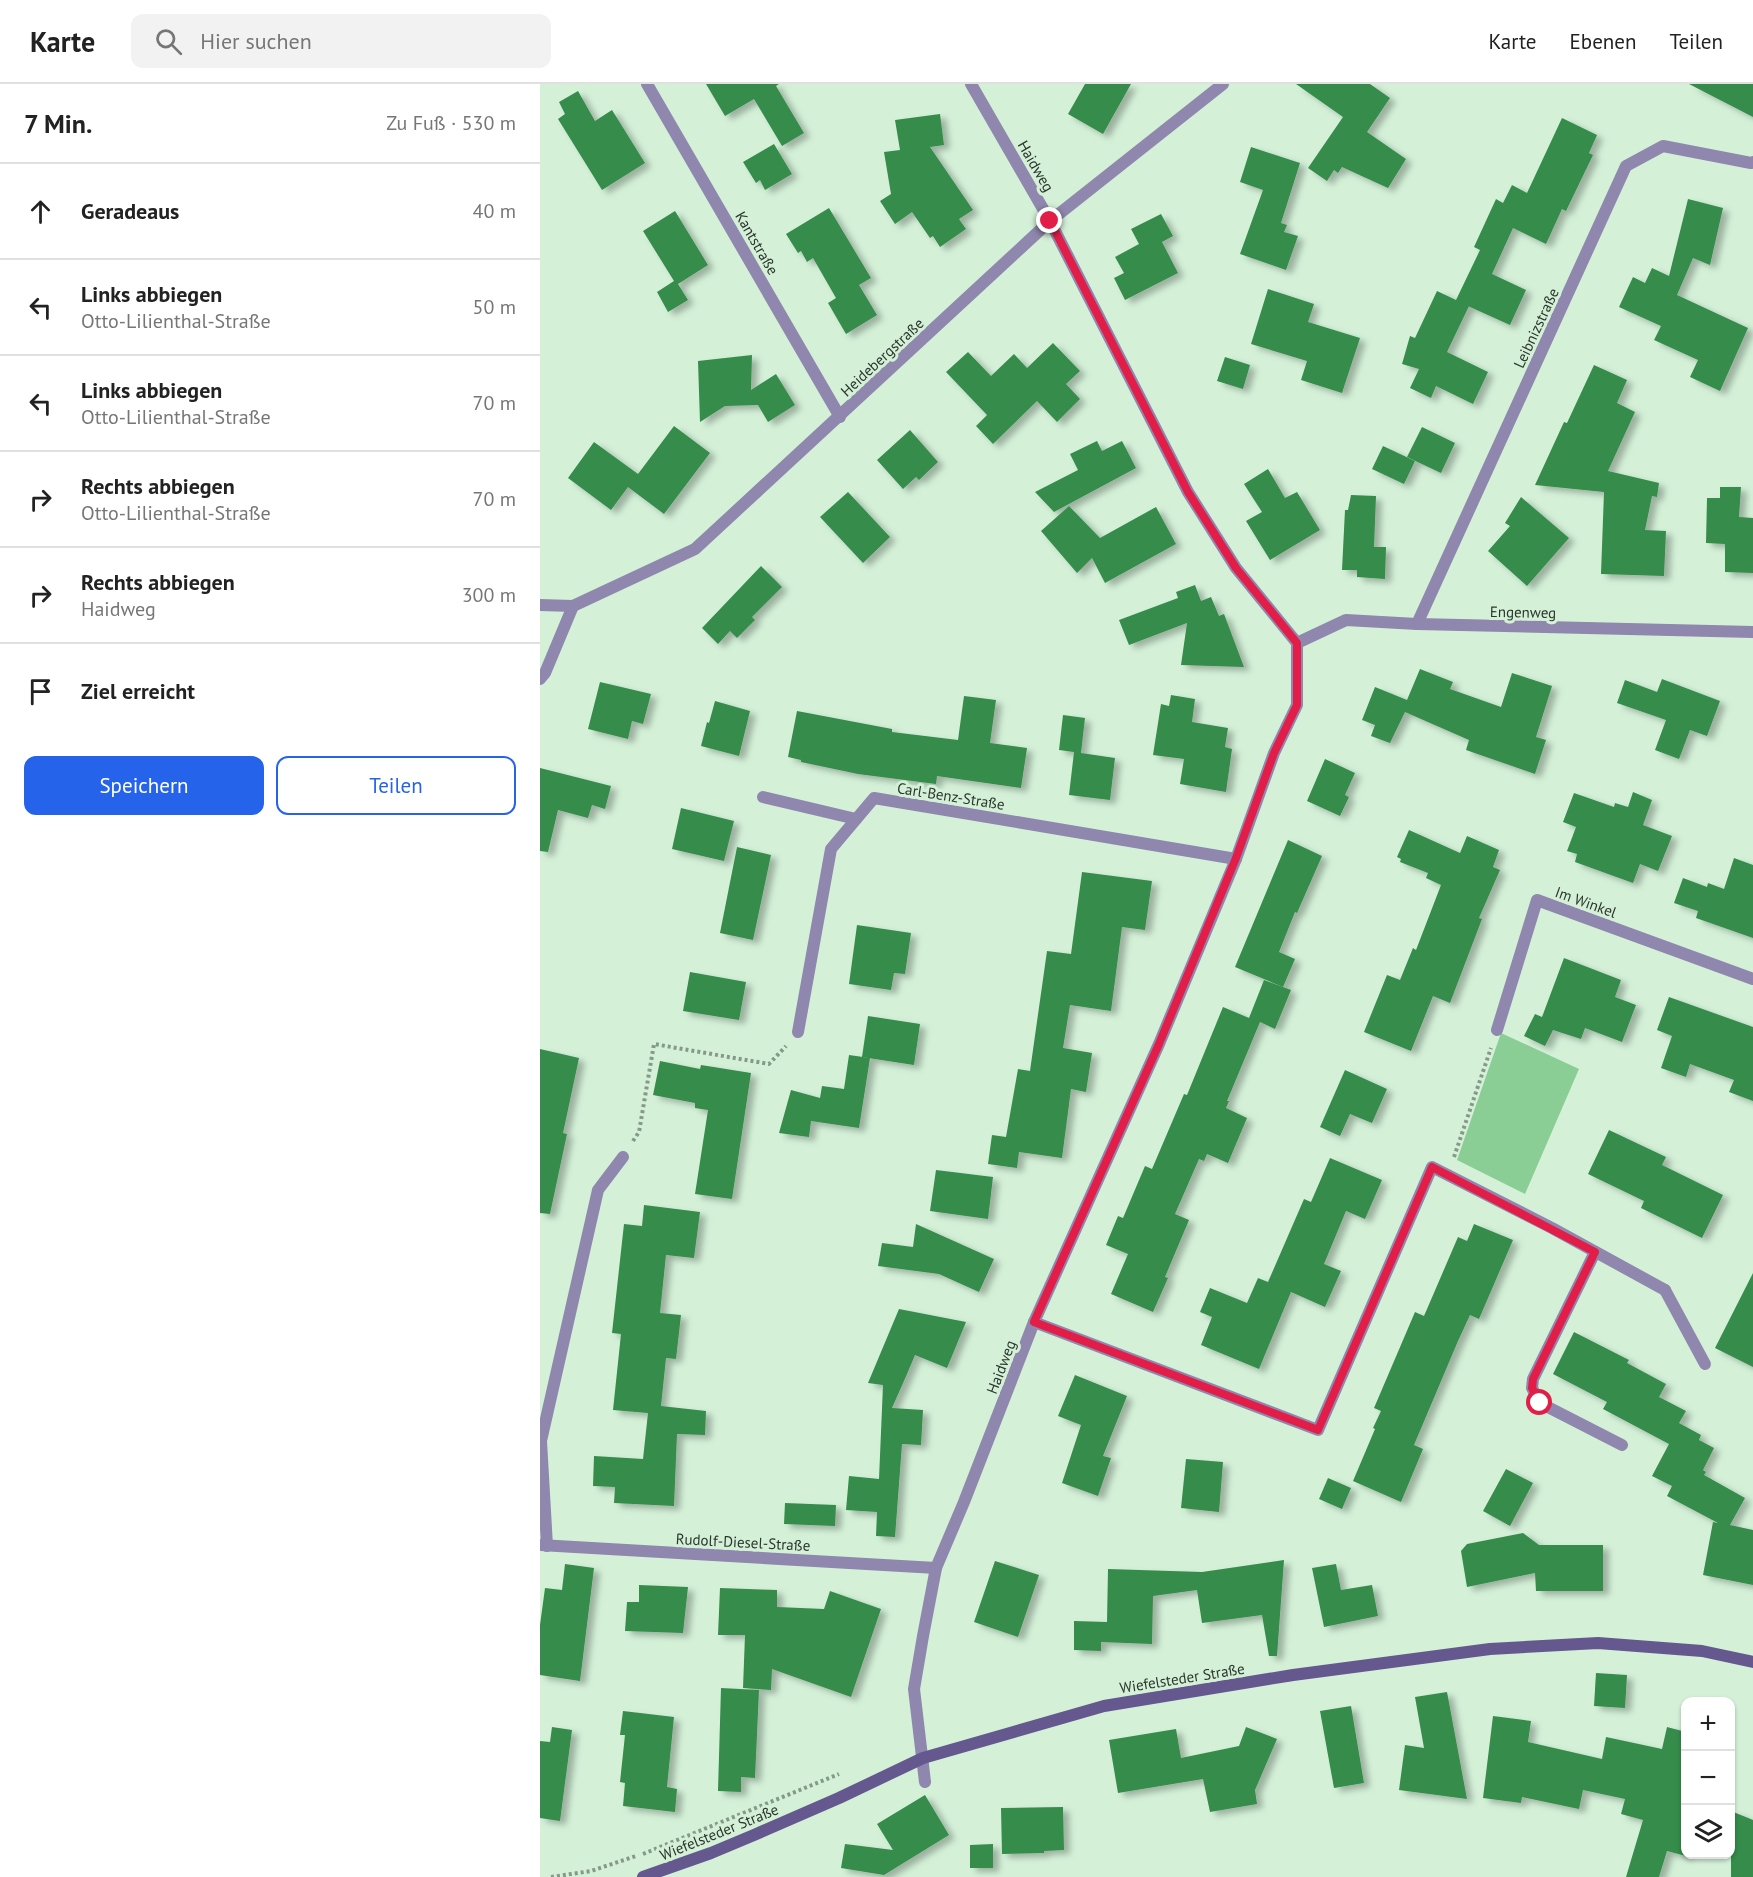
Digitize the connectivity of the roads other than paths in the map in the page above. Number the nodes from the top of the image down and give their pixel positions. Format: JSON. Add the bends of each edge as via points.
{"nodes":[{"id":1,"x":647,"y":84,"type":"edge"},
{"id":2,"x":971,"y":84,"type":"edge"},
{"id":3,"x":1223,"y":84,"type":"edge"},
{"id":4,"x":1753,"y":162,"type":"edge"},
{"id":5,"x":1050,"y":221,"type":"junction"},
{"id":6,"x":840,"y":417,"type":"junction"},
{"id":7,"x":540,"y":605,"type":"edge"},
{"id":8,"x":573,"y":606,"type":"junction"},
{"id":9,"x":1417,"y":624,"type":"junction"},
{"id":10,"x":1753,"y":632,"type":"edge"},
{"id":11,"x":1297,"y":643,"type":"junction"},
{"id":12,"x":540,"y":679,"type":"edge"},
{"id":13,"x":763,"y":797,"type":"dead end"},
{"id":14,"x":856,"y":819,"type":"junction"},
{"id":15,"x":1236,"y":858,"type":"junction"},
{"id":16,"x":1753,"y":979,"type":"edge"},
{"id":17,"x":1497,"y":1030,"type":"road end"},
{"id":18,"x":798,"y":1032,"type":"road end"},
{"id":19,"x":623,"y":1156,"type":"road end"},
{"id":20,"x":1595,"y":1252,"type":"junction"},
{"id":21,"x":1034,"y":1322,"type":"junction"},
{"id":22,"x":1705,"y":1364,"type":"dead end"},
{"id":23,"x":1622,"y":1446,"type":"dead end"},
{"id":24,"x":544,"y":1545,"type":"edge"},
{"id":25,"x":936,"y":1568,"type":"junction"},
{"id":26,"x":1753,"y":1662,"type":"edge"},
{"id":27,"x":923,"y":1758,"type":"junction"},
{"id":28,"x":925,"y":1782,"type":"dead end"},
{"id":29,"x":660,"y":1874,"type":"edge"},
{"id":30,"x":643,"y":1877,"type":"edge"}],
"edges":[{"from":1,"to":6,"type":"street","name":"Kantstraße"},
{"from":2,"to":5,"type":"street","name":"Haidweg"},
{"from":3,"to":5,"type":"street","name":"Heidebergstraße"},
{"from":4,"to":9,"type":"street","name":"Leibnizstraße","via":[[1663,146],[1626,166]]},
{"from":5,"to":6,"type":"street","name":"Heidebergstraße"},
{"from":5,"to":11,"type":"street","name":"Haidweg","via":[[1188,492],[1236,568]]},
{"from":6,"to":8,"type":"street","name":"Heidebergstraße","via":[[695,549]]},
{"from":7,"to":8,"type":"street","name":"Heidebergstraße"},
{"from":8,"to":12,"type":"street"},
{"from":9,"to":10,"type":"street","name":"Engenweg"},
{"from":9,"to":11,"type":"street","name":"Engenweg","via":[[1346,620]]},
{"from":11,"to":15,"type":"street","name":"Haidweg","via":[[1297,705],[1274,753]]},
{"from":13,"to":14,"type":"street"},
{"from":14,"to":15,"type":"street","name":"Carl-Benz-Straße","via":[[874,798]]},
{"from":14,"to":18,"type":"street","name":"Carl-Benz-Straße","via":[[831,849]]},
{"from":15,"to":21,"type":"street","name":"Haidweg","via":[[1159,1044]]},
{"from":16,"to":17,"type":"street","name":"Im Winkel","via":[[1537,900]]},
{"from":19,"to":24,"type":"street","name":"Rudolf-Diesel-Straße","via":[[598,1190],[541,1441]]},
{"from":20,"to":21,"type":"street","via":[[1432,1167],[1318,1430]]},
{"from":20,"to":22,"type":"street","via":[[1665,1290]]},
{"from":20,"to":23,"type":"street","via":[[1532,1388],[1540,1403]]},
{"from":21,"to":25,"type":"street","name":"Haidweg"},
{"from":24,"to":25,"type":"street","name":"Rudolf-Diesel-Straße"},
{"from":25,"to":27,"type":"street","name":"Haidweg","via":[[914,1689]]},
{"from":26,"to":27,"type":"main road","name":"Wiefelsteder Straße","via":[[1702,1651],[1599,1643],[1490,1649],[1293,1675],[1104,1706]]},
{"from":27,"to":28,"type":"street","name":"Haidweg"},
{"from":27,"to":29,"type":"main road","name":"Wiefelsteder Straße"},
{"from":29,"to":30,"type":"main road","name":"Wiefelsteder Straße"}]}
